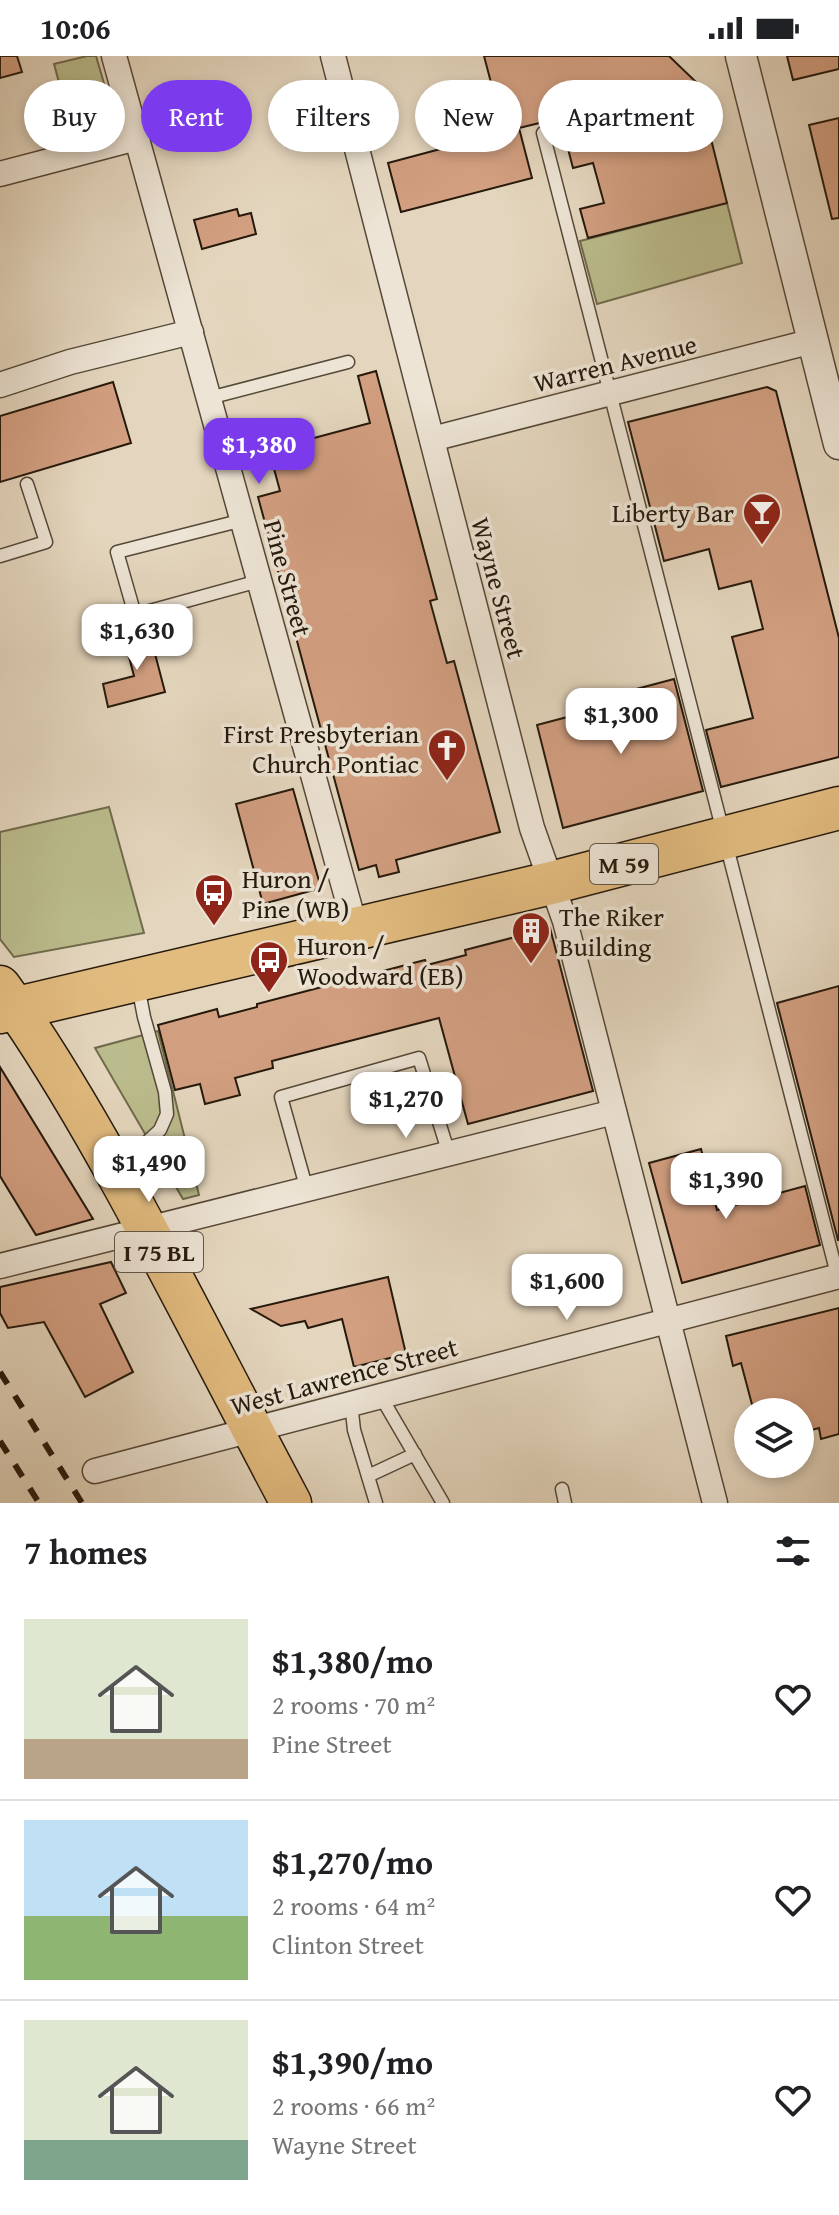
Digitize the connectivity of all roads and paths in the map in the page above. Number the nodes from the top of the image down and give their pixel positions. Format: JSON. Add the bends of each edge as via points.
{"nodes":[{"id":1,"x":114,"y":56,"type":"edge"},
{"id":2,"x":333,"y":56,"type":"edge"},
{"id":3,"x":727,"y":56,"type":"edge"},
{"id":4,"x":741,"y":56,"type":"edge"},
{"id":5,"x":749,"y":87,"type":"junction"},
{"id":6,"x":137,"y":138,"type":"junction"},
{"id":7,"x":548,"y":152,"type":"edge"},
{"id":8,"x":0,"y":174,"type":"edge"},
{"id":9,"x":191,"y":332,"type":"junction"},
{"id":10,"x":813,"y":341,"type":"junction"},
{"id":11,"x":348,"y":362,"type":"dead end"},
{"id":12,"x":0,"y":385,"type":"edge"},
{"id":13,"x":610,"y":393,"type":"junction"},
{"id":14,"x":209,"y":398,"type":"junction"},
{"id":15,"x":432,"y":439,"type":"junction"},
{"id":16,"x":839,"y":444,"type":"edge"},
{"id":17,"x":27,"y":484,"type":"dead end"},
{"id":18,"x":243,"y":520,"type":"junction"},
{"id":19,"x":0,"y":556,"type":"edge"},
{"id":20,"x":259,"y":581,"type":"junction"},
{"id":21,"x":839,"y":808,"type":"edge"},
{"id":22,"x":725,"y":839,"type":"junction"},
{"id":23,"x":551,"y":883,"type":"junction"},
{"id":24,"x":356,"y":930,"type":"junction"},
{"id":25,"x":136,"y":979,"type":"junction"},
{"id":26,"x":5,"y":1002,"type":"edge"},
{"id":27,"x":614,"y":1112,"type":"junction"},
{"id":28,"x":449,"y":1154,"type":"junction"},
{"id":29,"x":110,"y":1162,"type":"junction"},
{"id":30,"x":307,"y":1190,"type":"junction"},
{"id":31,"x":147,"y":1229,"type":"junction"},
{"id":32,"x":0,"y":1266,"type":"edge"},
{"id":33,"x":839,"y":1278,"type":"edge"},
{"id":34,"x":668,"y":1320,"type":"junction"},
{"id":35,"x":380,"y":1395,"type":"junction"},
{"id":36,"x":351,"y":1403,"type":"junction"},
{"id":37,"x":251,"y":1429,"type":"junction"},
{"id":38,"x":415,"y":1454,"type":"junction"},
{"id":39,"x":95,"y":1471,"type":"dead end"},
{"id":40,"x":368,"y":1476,"type":"junction"},
{"id":41,"x":562,"y":1489,"type":"dead end"},
{"id":42,"x":291,"y":1503,"type":"edge"},
{"id":43,"x":376,"y":1503,"type":"edge"},
{"id":44,"x":443,"y":1503,"type":"edge"},
{"id":45,"x":565,"y":1503,"type":"edge"},
{"id":46,"x":715,"y":1503,"type":"edge"}],
"edges":[{"from":1,"to":6,"type":"street","name":"Pine Street"},
{"from":2,"to":15,"type":"street","name":"Wayne Street"},
{"from":3,"to":5,"type":"street"},
{"from":4,"to":5,"type":"street"},
{"from":5,"to":10,"type":"street"},
{"from":6,"to":8,"type":"street"},
{"from":6,"to":9,"type":"street","name":"Pine Street"},
{"from":7,"to":13,"type":"lane"},
{"from":9,"to":12,"type":"street"},
{"from":9,"to":14,"type":"street","name":"Pine Street"},
{"from":10,"to":13,"type":"street","name":"Warren Avenue"},
{"from":10,"to":16,"type":"street"},
{"from":11,"to":14,"type":"lane"},
{"from":13,"to":15,"type":"street","name":"Warren Avenue"},
{"from":13,"to":22,"type":"lane"},
{"from":14,"to":18,"type":"street","name":"Pine Street"},
{"from":15,"to":23,"type":"street","name":"Wayne Street","via":[[532,828]]},
{"from":17,"to":19,"type":"lane","via":[[46,542]]},
{"from":18,"to":20,"type":"street","name":"Pine Street"},
{"from":18,"to":20,"type":"lane","via":[[117,552],[135,615]]},
{"from":20,"to":24,"type":"street","name":"Pine Street"},
{"from":21,"to":22,"type":"highway","number":"M 59"},
{"from":22,"to":23,"type":"highway","number":"M 59"},
{"from":22,"to":33,"type":"lane"},
{"from":23,"to":24,"type":"highway","number":"M 59"},
{"from":23,"to":27,"type":"street","name":"Wayne Street"},
{"from":24,"to":25,"type":"highway","number":"M 59"},
{"from":25,"to":26,"type":"highway","number":"M 59"},
{"from":25,"to":29,"type":"lane","via":[[167,1114],[147,1142]]},
{"from":26,"to":29,"type":"main road","number":"I 75 BL"},
{"from":27,"to":28,"type":"street"},
{"from":27,"to":34,"type":"street","name":"Wayne Street"},
{"from":28,"to":30,"type":"street"},
{"from":28,"to":30,"type":"lane","via":[[419,1058],[281,1097]]},
{"from":29,"to":31,"type":"main road","number":"I 75 BL"},
{"from":30,"to":31,"type":"street"},
{"from":31,"to":32,"type":"street"},
{"from":31,"to":37,"type":"main road","number":"I 75 BL"},
{"from":33,"to":34,"type":"street","name":"West Lawrence Street"},
{"from":34,"to":35,"type":"street","name":"West Lawrence Street"},
{"from":34,"to":46,"type":"street","name":"Wayne Street"},
{"from":35,"to":36,"type":"street","name":"West Lawrence Street"},
{"from":35,"to":38,"type":"lane"},
{"from":36,"to":37,"type":"street","name":"West Lawrence Street"},
{"from":36,"to":40,"type":"lane"},
{"from":37,"to":39,"type":"street","name":"West Lawrence Street"},
{"from":37,"to":42,"type":"main road","number":"I 75 BL"},
{"from":38,"to":40,"type":"lane"},
{"from":38,"to":44,"type":"lane"},
{"from":40,"to":43,"type":"lane"},
{"from":41,"to":45,"type":"lane"}]}
